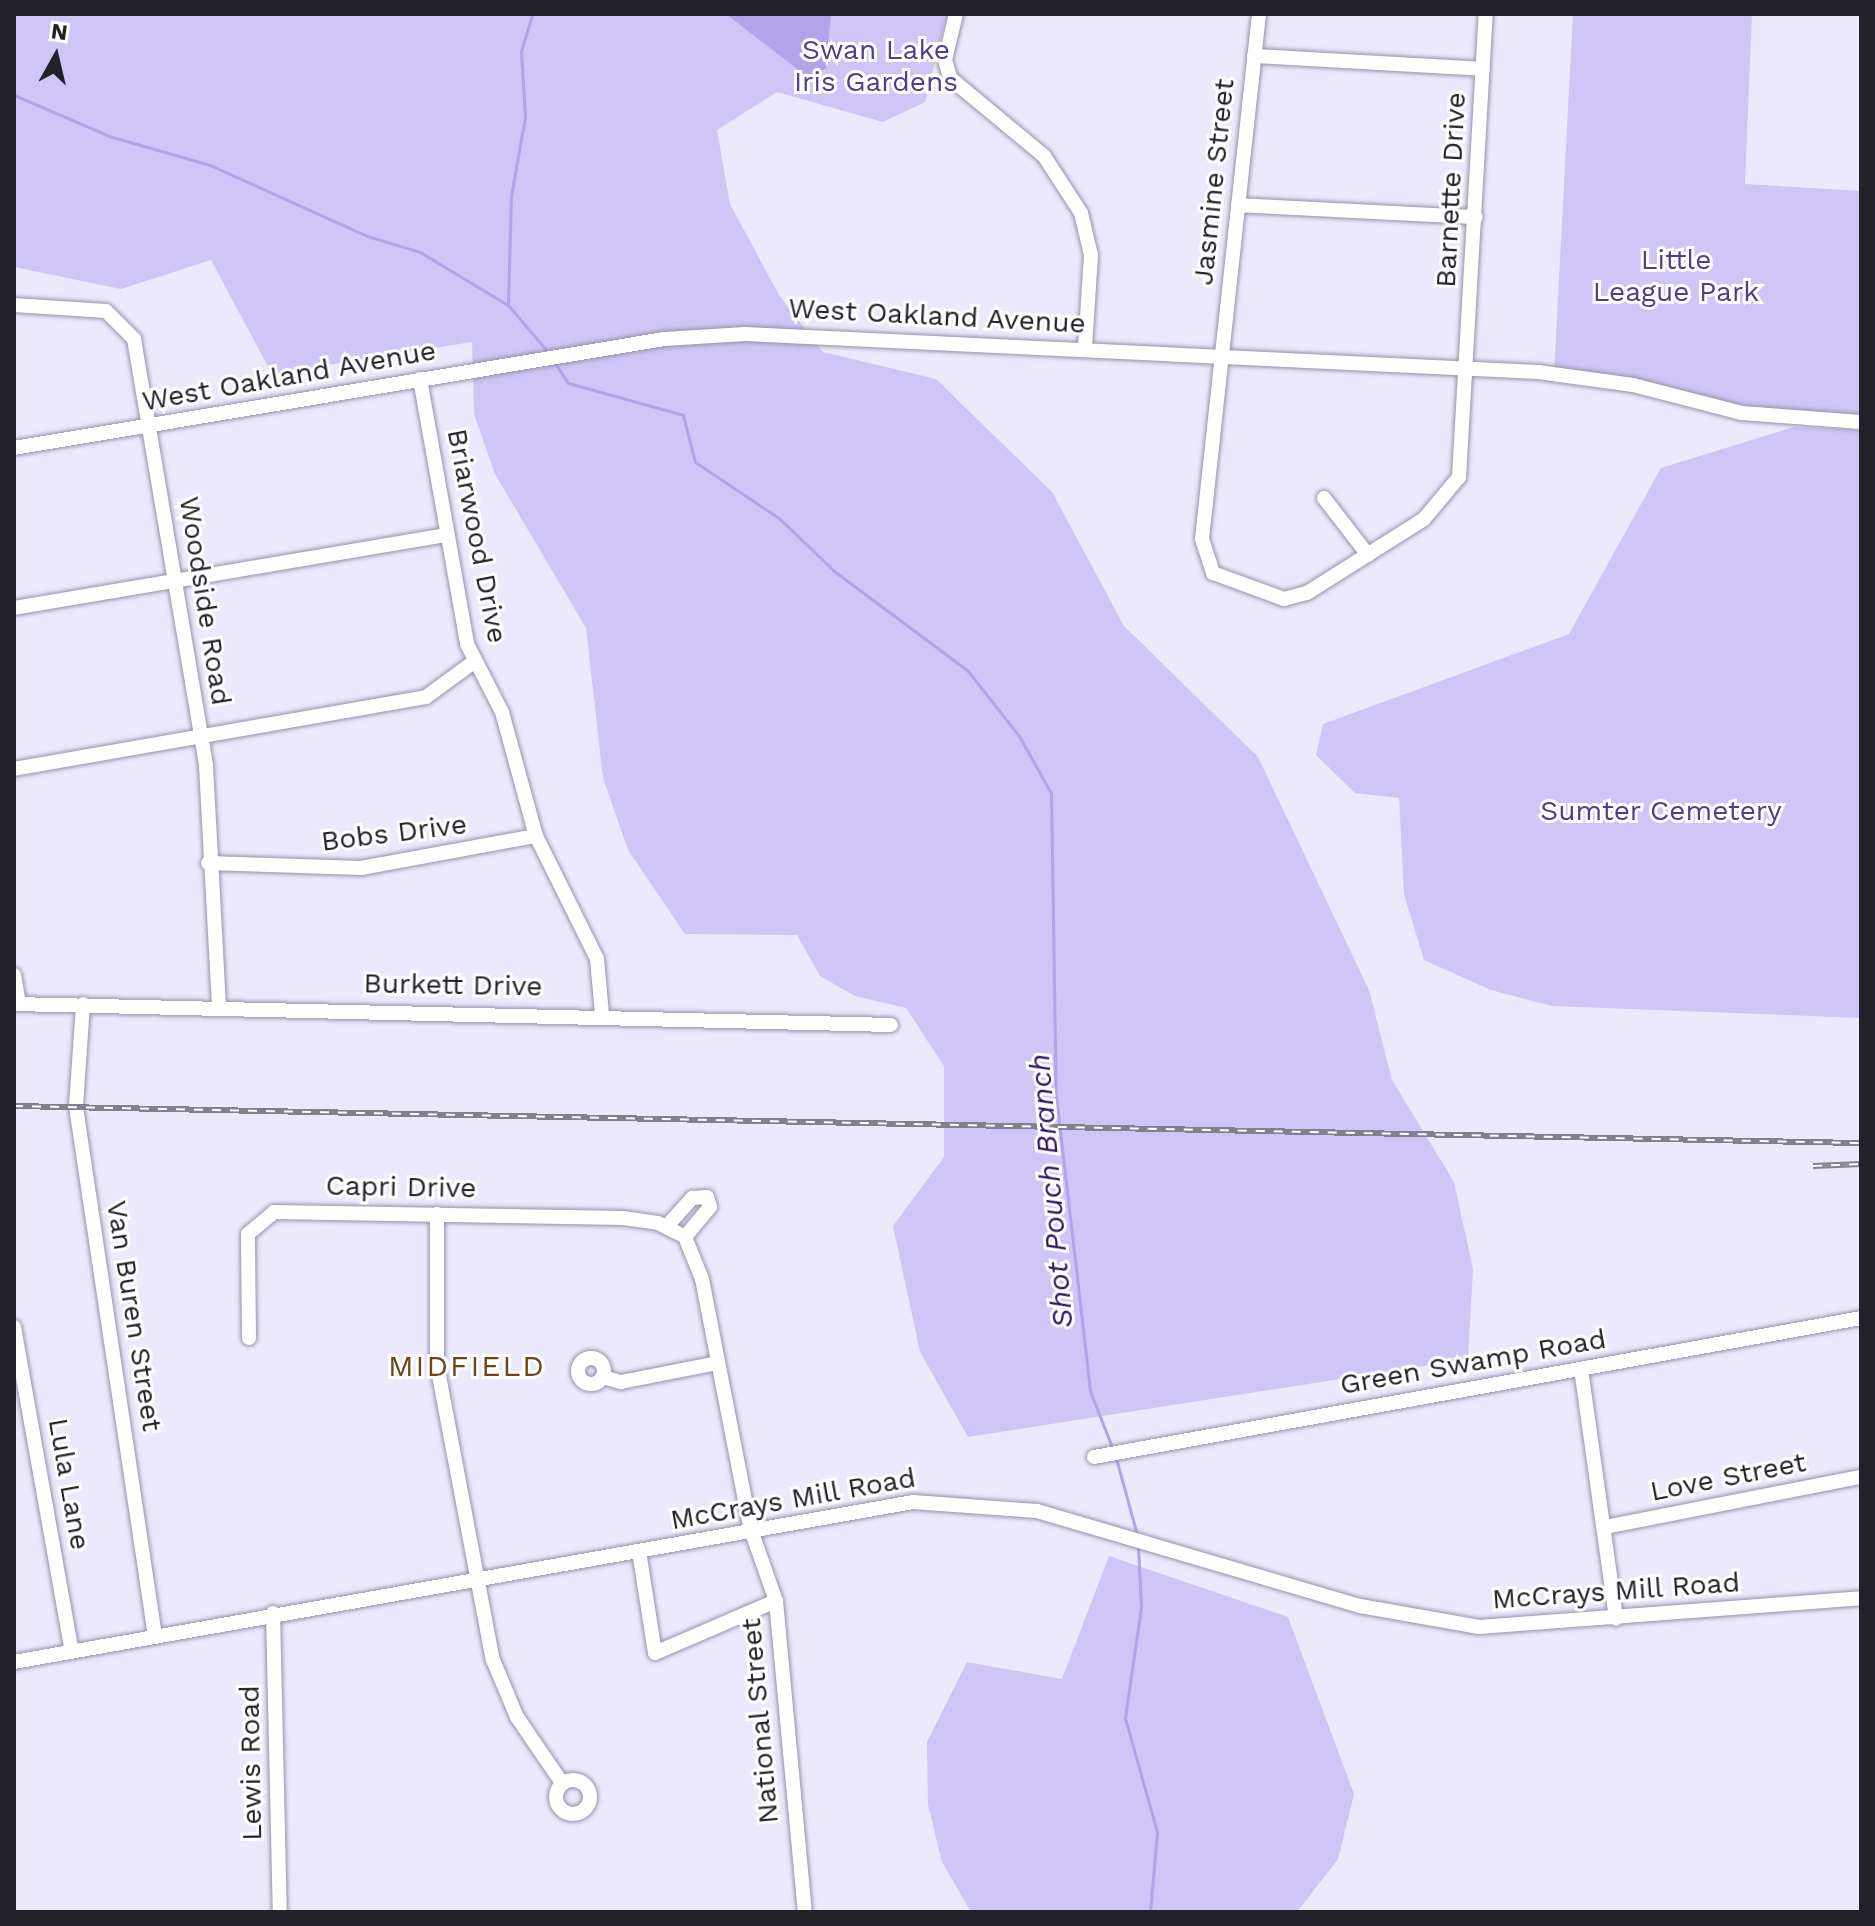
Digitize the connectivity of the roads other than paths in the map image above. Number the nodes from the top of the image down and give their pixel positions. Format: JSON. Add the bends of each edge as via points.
{"nodes":[{"id":1,"x":956,"y":14,"type":"edge"},
{"id":2,"x":1259,"y":14,"type":"edge"},
{"id":3,"x":1486,"y":14,"type":"edge"},
{"id":4,"x":1254,"y":56,"type":"junction"},
{"id":5,"x":1483,"y":69,"type":"junction"},
{"id":6,"x":1238,"y":205,"type":"junction"},
{"id":7,"x":1476,"y":217,"type":"junction"},
{"id":8,"x":14,"y":305,"type":"edge"},
{"id":9,"x":1085,"y":349,"type":"junction"},
{"id":10,"x":1224,"y":356,"type":"junction"},
{"id":11,"x":1469,"y":369,"type":"junction"},
{"id":12,"x":420,"y":379,"type":"junction"},
{"id":13,"x":1861,"y":422,"type":"edge"},
{"id":14,"x":150,"y":426,"type":"junction"},
{"id":15,"x":14,"y":448,"type":"edge"},
{"id":16,"x":1324,"y":498,"type":"dead end"},
{"id":17,"x":446,"y":535,"type":"junction"},
{"id":18,"x":1368,"y":555,"type":"junction"},
{"id":19,"x":175,"y":581,"type":"junction"},
{"id":20,"x":14,"y":608,"type":"edge"},
{"id":21,"x":475,"y":661,"type":"junction"},
{"id":22,"x":201,"y":735,"type":"junction"},
{"id":23,"x":14,"y":769,"type":"edge"},
{"id":24,"x":536,"y":836,"type":"junction"},
{"id":25,"x":208,"y":863,"type":"junction"},
{"id":26,"x":14,"y":975,"type":"edge"},
{"id":27,"x":16,"y":1004,"type":"edge"},
{"id":28,"x":83,"y":1004,"type":"junction"},
{"id":29,"x":219,"y":1007,"type":"junction"},
{"id":30,"x":602,"y":1014,"type":"junction"},
{"id":31,"x":891,"y":1025,"type":"dead end"},
{"id":32,"x":437,"y":1214,"type":"junction"},
{"id":33,"x":667,"y":1226,"type":"junction"},
{"id":34,"x":685,"y":1237,"type":"junction"},
{"id":35,"x":1861,"y":1318,"type":"edge"},
{"id":36,"x":14,"y":1327,"type":"edge"},
{"id":37,"x":249,"y":1338,"type":"dead end"},
{"id":38,"x":718,"y":1363,"type":"junction"},
{"id":39,"x":1581,"y":1369,"type":"junction"},
{"id":40,"x":603,"y":1377,"type":"dead end"},
{"id":41,"x":1107,"y":1454,"type":"dead end"},
{"id":42,"x":1861,"y":1477,"type":"edge"},
{"id":43,"x":1605,"y":1527,"type":"junction"},
{"id":44,"x":751,"y":1530,"type":"junction"},
{"id":45,"x":639,"y":1551,"type":"junction"},
{"id":46,"x":476,"y":1582,"type":"junction"},
{"id":47,"x":1861,"y":1598,"type":"edge"},
{"id":48,"x":776,"y":1601,"type":"junction"},
{"id":49,"x":273,"y":1613,"type":"junction"},
{"id":50,"x":1616,"y":1619,"type":"junction"},
{"id":51,"x":155,"y":1636,"type":"junction"},
{"id":52,"x":72,"y":1651,"type":"junction"},
{"id":53,"x":14,"y":1662,"type":"edge"},
{"id":54,"x":562,"y":1783,"type":"dead end"},
{"id":55,"x":280,"y":1912,"type":"edge"},
{"id":56,"x":805,"y":1912,"type":"edge"}],
"edges":[{"from":1,"to":9,"type":"street","via":[[945,60],[950,78],[1044,156],[1081,213],[1091,255]]},
{"from":2,"to":4,"type":"street","name":"Jasmine Street"},
{"from":3,"to":5,"type":"street","name":"Barnette Drive"},
{"from":4,"to":5,"type":"street"},
{"from":4,"to":6,"type":"street","name":"Jasmine Street"},
{"from":5,"to":7,"type":"street","name":"Barnette Drive"},
{"from":6,"to":7,"type":"street"},
{"from":6,"to":10,"type":"street","name":"Jasmine Street"},
{"from":7,"to":11,"type":"street","name":"Barnette Drive"},
{"from":8,"to":14,"type":"street","name":"Woodside Road","via":[[90,307],[120,319],[134,339]]},
{"from":9,"to":10,"type":"street","name":"West Oakland Avenue"},
{"from":9,"to":12,"type":"street","name":"West Oakland Avenue","via":[[745,334],[568,354]]},
{"from":10,"to":11,"type":"street","name":"West Oakland Avenue"},
{"from":10,"to":18,"type":"street","name":"Jasmine Street","via":[[1203,527],[1208,569],[1229,584],[1284,599]]},
{"from":11,"to":13,"type":"street","name":"West Oakland Avenue","via":[[1588,377],[1742,413]]},
{"from":11,"to":18,"type":"street","name":"Barnette Drive","via":[[1459,477],[1424,519]]},
{"from":12,"to":14,"type":"street","name":"West Oakland Avenue"},
{"from":12,"to":17,"type":"street","name":"Briarwood Drive"},
{"from":14,"to":15,"type":"street","name":"West Oakland Avenue"},
{"from":14,"to":19,"type":"street","name":"Woodside Road"},
{"from":16,"to":18,"type":"street"},
{"from":17,"to":19,"type":"street"},
{"from":17,"to":21,"type":"street","name":"Briarwood Drive"},
{"from":19,"to":20,"type":"street"},
{"from":19,"to":22,"type":"street","name":"Woodside Road"},
{"from":21,"to":22,"type":"street","via":[[426,697]]},
{"from":21,"to":24,"type":"street","name":"Briarwood Drive","via":[[502,712]]},
{"from":22,"to":23,"type":"street"},
{"from":22,"to":25,"type":"street","name":"Woodside Road"},
{"from":24,"to":25,"type":"street","name":"Bobs Drive","via":[[361,868]]},
{"from":24,"to":30,"type":"street","name":"Briarwood Drive","via":[[597,959]]},
{"from":25,"to":29,"type":"street","name":"Woodside Road"},
{"from":26,"to":27,"type":"street"},
{"from":27,"to":28,"type":"street","name":"Burkett Drive"},
{"from":28,"to":29,"type":"street","name":"Burkett Drive"},
{"from":28,"to":51,"type":"street","name":"Van Buren Street","via":[[76,1107]]},
{"from":29,"to":30,"type":"street","name":"Burkett Drive"},
{"from":30,"to":31,"type":"street","name":"Burkett Drive"},
{"from":32,"to":33,"type":"street","name":"Capri Drive"},
{"from":32,"to":37,"type":"street","name":"Capri Drive","via":[[286,1211],[257,1220],[247,1244]]},
{"from":32,"to":46,"type":"street","via":[[437,1365]]},
{"from":33,"to":34,"type":"street","name":"Capri Drive"},
{"from":33,"to":34,"type":"street","via":[[692,1198],[707,1197],[708,1211]]},
{"from":34,"to":38,"type":"street","via":[[702,1279]]},
{"from":35,"to":39,"type":"street","name":"Green Swamp Road"},
{"from":36,"to":52,"type":"street","name":"Lula Lane"},
{"from":38,"to":40,"type":"street","via":[[621,1382]]},
{"from":38,"to":44,"type":"street"},
{"from":39,"to":41,"type":"street","name":"Green Swamp Road"},
{"from":39,"to":43,"type":"street"},
{"from":42,"to":43,"type":"street","name":"Love Street"},
{"from":43,"to":50,"type":"street"},
{"from":44,"to":45,"type":"street","name":"McCrays Mill Road"},
{"from":44,"to":48,"type":"street","name":"National Street"},
{"from":44,"to":50,"type":"street","name":"McCrays Mill Road","via":[[937,1501],[1026,1509],[1431,1621],[1519,1627]]},
{"from":45,"to":46,"type":"street","name":"McCrays Mill Road"},
{"from":45,"to":48,"type":"street","via":[[655,1653]]},
{"from":46,"to":49,"type":"street","name":"McCrays Mill Road"},
{"from":46,"to":54,"type":"street","via":[[505,1693]]},
{"from":47,"to":50,"type":"street","name":"McCrays Mill Road"},
{"from":48,"to":56,"type":"street","name":"National Street"},
{"from":49,"to":51,"type":"street","name":"McCrays Mill Road"},
{"from":49,"to":55,"type":"street","name":"Lewis Road"},
{"from":51,"to":52,"type":"street","name":"McCrays Mill Road"},
{"from":52,"to":53,"type":"street","name":"McCrays Mill Road"}]}
